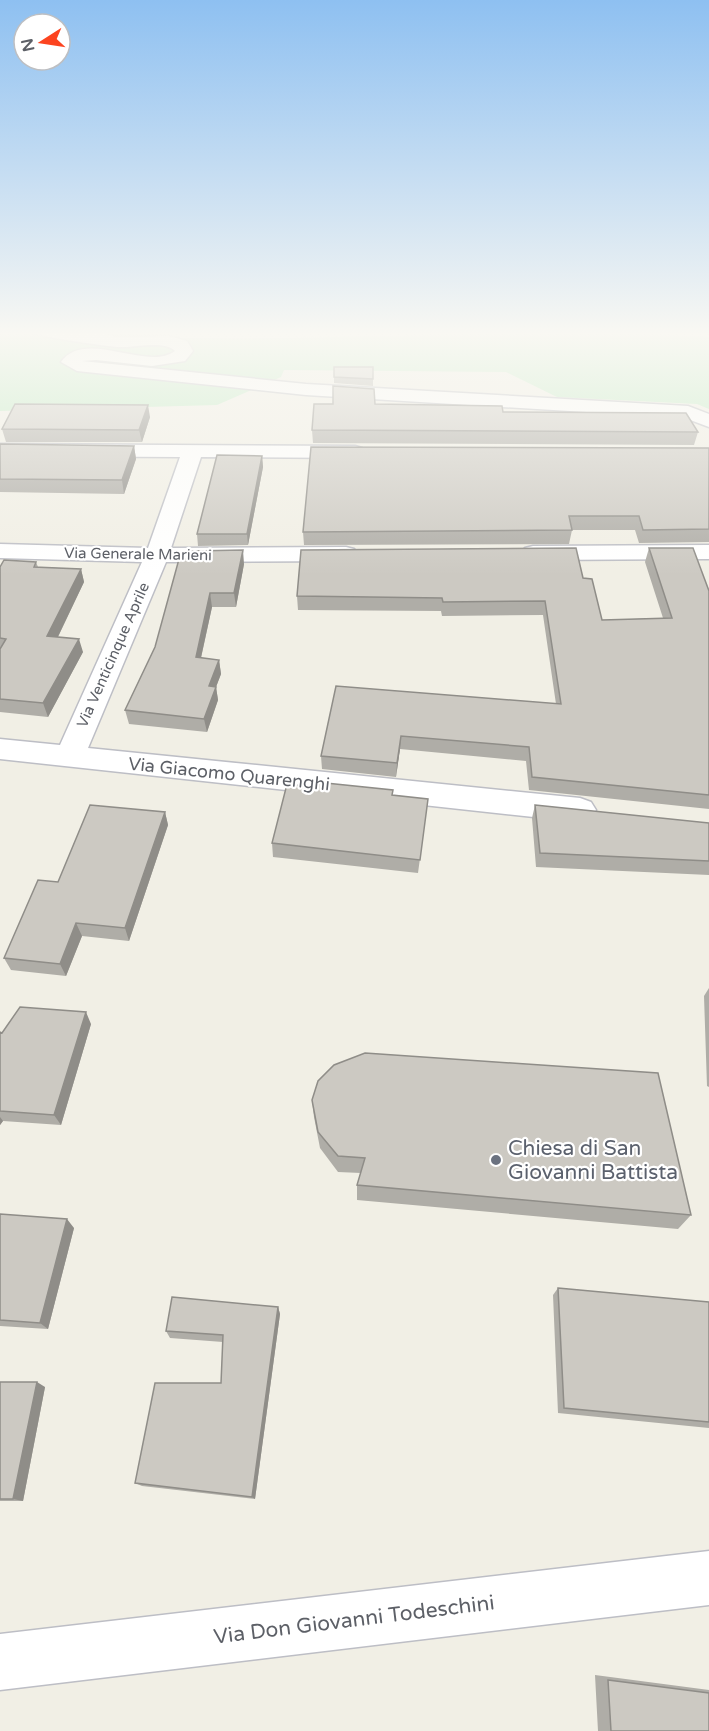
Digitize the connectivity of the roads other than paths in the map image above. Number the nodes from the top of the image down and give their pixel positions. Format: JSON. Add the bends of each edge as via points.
{"nodes":[{"id":1,"x":690,"y":413,"type":"edge"},
{"id":2,"x":706,"y":419,"type":"edge"},
{"id":3,"x":0,"y":450,"type":"edge"},
{"id":4,"x":193,"y":451,"type":"junction"},
{"id":5,"x":373,"y":452,"type":"edge"},
{"id":6,"x":0,"y":551,"type":"edge"},
{"id":7,"x":709,"y":552,"type":"edge"},
{"id":8,"x":509,"y":553,"type":"edge"},
{"id":9,"x":368,"y":554,"type":"edge"},
{"id":10,"x":157,"y":555,"type":"junction"},
{"id":11,"x":0,"y":749,"type":"edge"},
{"id":12,"x":69,"y":757,"type":"junction"},
{"id":13,"x":602,"y":812,"type":"edge"},
{"id":14,"x":709,"y":1578,"type":"edge"},
{"id":15,"x":0,"y":1662,"type":"edge"}],
"edges":[{"from":1,"to":2,"type":"street"},
{"from":3,"to":4,"type":"street"},
{"from":4,"to":5,"type":"street"},
{"from":4,"to":10,"type":"street","name":"Via Venticinque Aprile"},
{"from":6,"to":10,"type":"street","name":"Via Generale Marieni"},
{"from":7,"to":8,"type":"street"},
{"from":9,"to":10,"type":"street","name":"Via Generale Marieni"},
{"from":10,"to":12,"type":"street","name":"Via Venticinque Aprile"},
{"from":11,"to":12,"type":"street","name":"Via Giacomo Quarenghi"},
{"from":12,"to":13,"type":"street","name":"Via Giacomo Quarenghi"},
{"from":14,"to":15,"type":"street","name":"Via Don Giovanni Todeschini"}]}
